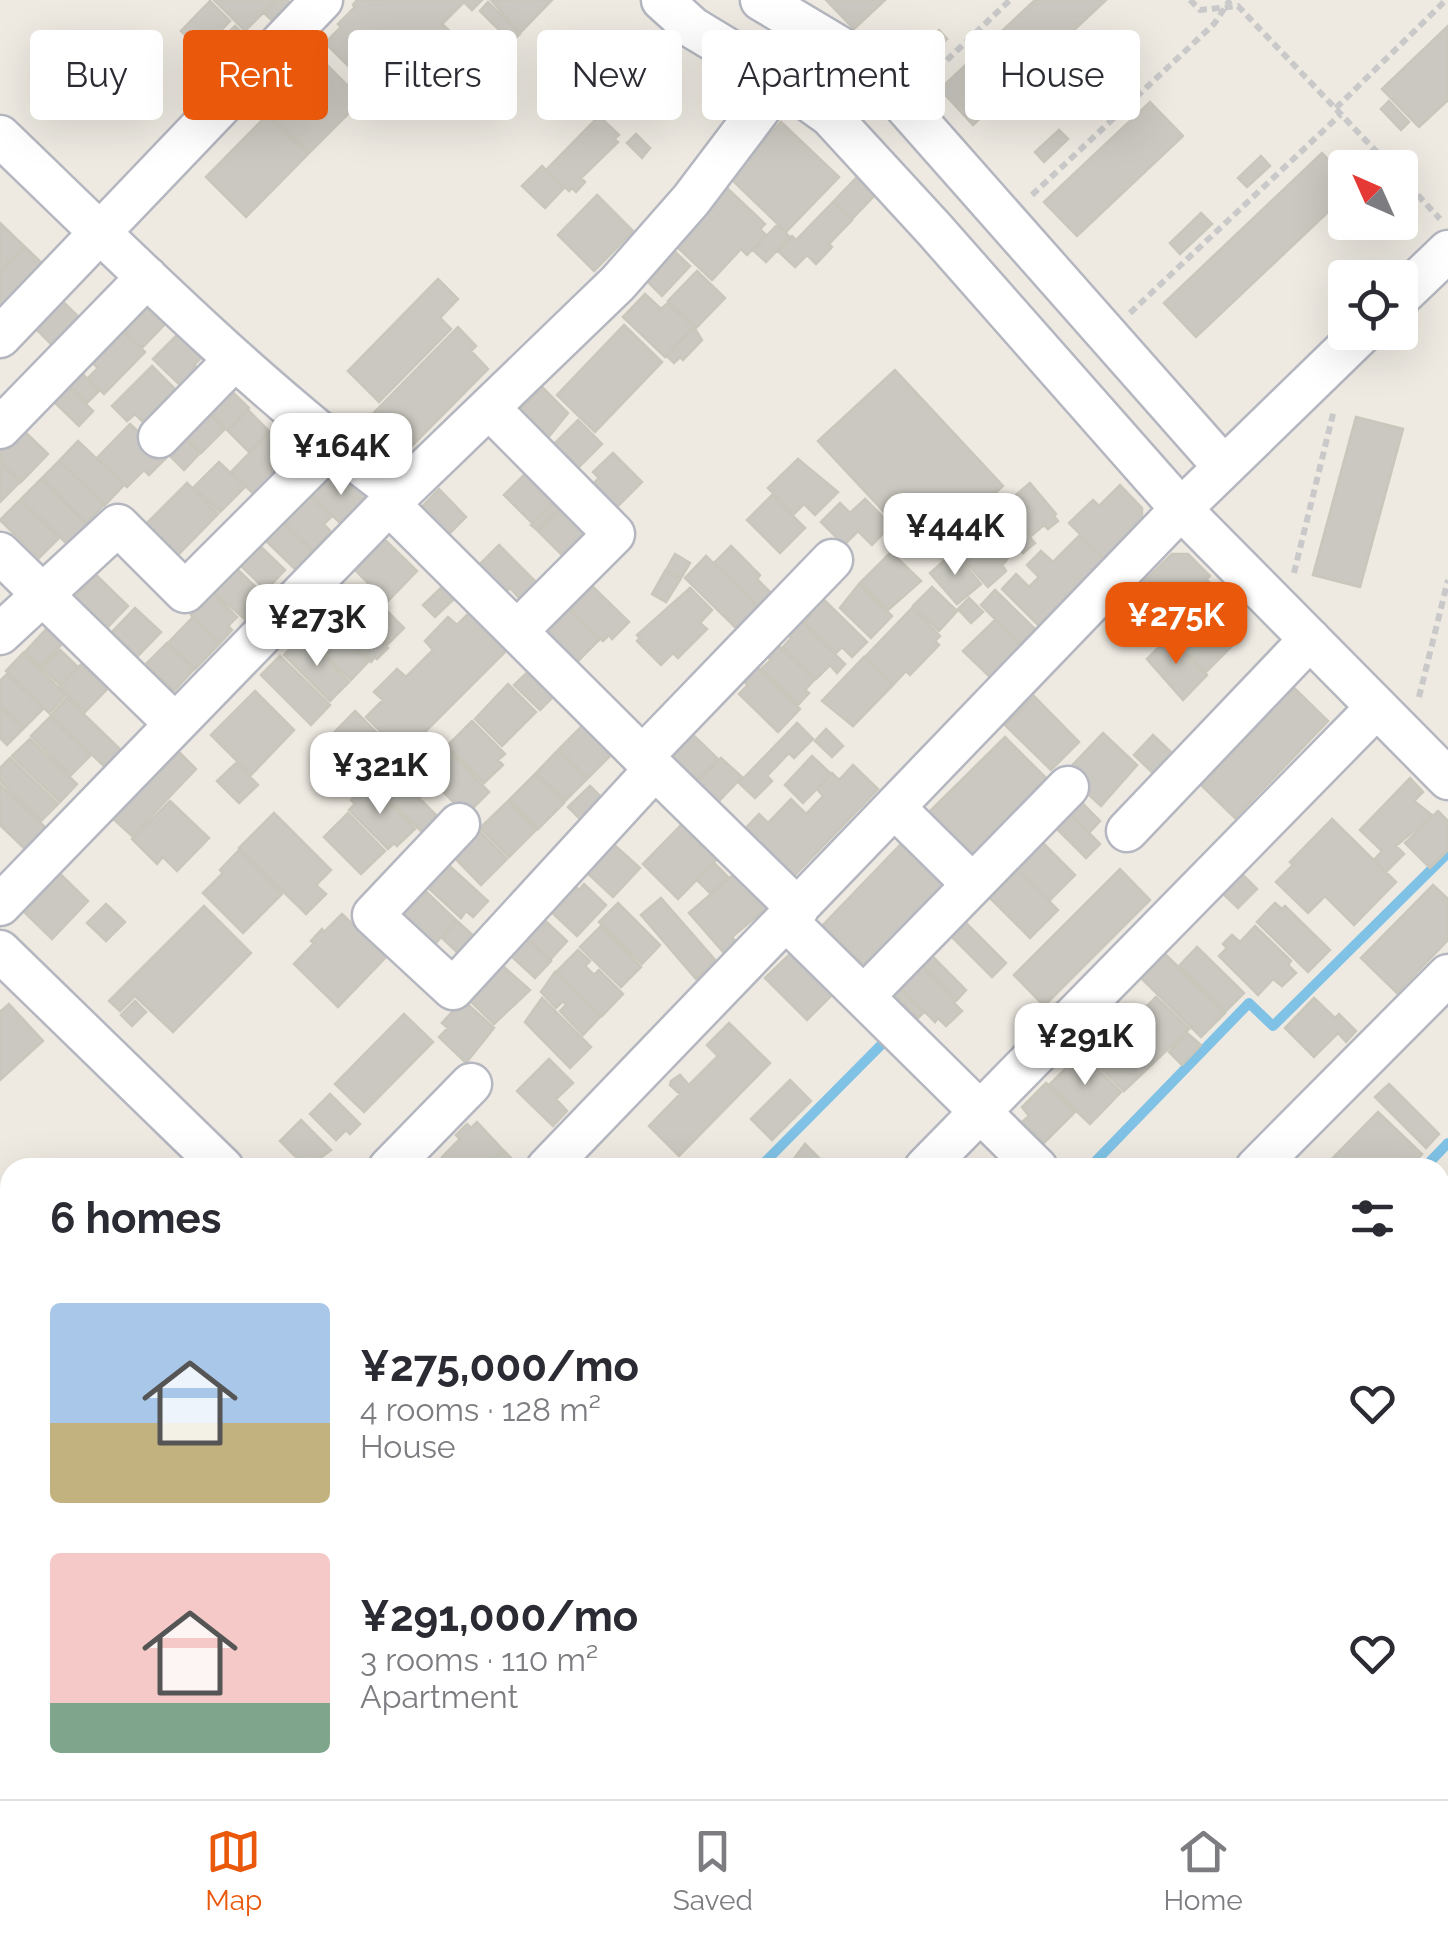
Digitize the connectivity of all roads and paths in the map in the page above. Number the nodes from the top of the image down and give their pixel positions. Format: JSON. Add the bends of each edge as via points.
{"nodes":[{"id":1,"x":322,"y":0,"type":"edge"},
{"id":2,"x":662,"y":0,"type":"edge"},
{"id":3,"x":761,"y":0,"type":"edge"},
{"id":4,"x":1010,"y":0,"type":"edge"},
{"id":5,"x":1190,"y":0,"type":"edge"},
{"id":6,"x":1446,"y":0,"type":"edge"},
{"id":7,"x":1228,"y":3,"type":"edge"},
{"id":8,"x":703,"y":14,"type":"edge"},
{"id":9,"x":811,"y":30,"type":"edge"},
{"id":10,"x":945,"y":61,"type":"edge"},
{"id":11,"x":1338,"y":111,"type":"junction"},
{"id":12,"x":752,"y":120,"type":"edge"},
{"id":13,"x":834,"y":120,"type":"edge"},
{"id":14,"x":918,"y":120,"type":"edge"},
{"id":15,"x":0,"y":136,"type":"edge"},
{"id":16,"x":1375,"y":150,"type":"edge"},
{"id":17,"x":1418,"y":195,"type":"edge"},
{"id":18,"x":1003,"y":217,"type":"junction"},
{"id":19,"x":1448,"y":227,"type":"edge"},
{"id":20,"x":100,"y":232,"type":"junction"},
{"id":21,"x":1448,"y":251,"type":"edge"},
{"id":22,"x":956,"y":254,"type":"junction"},
{"id":23,"x":148,"y":277,"type":"junction"},
{"id":24,"x":1418,"y":280,"type":"edge"},
{"id":25,"x":1108,"y":335,"type":"junction"},
{"id":26,"x":0,"y":337,"type":"edge"},
{"id":27,"x":1344,"y":350,"type":"edge"},
{"id":28,"x":235,"y":359,"type":"junction"},
{"id":29,"x":1338,"y":392,"type":"dead end"},
{"id":30,"x":489,"y":408,"type":"junction"},
{"id":31,"x":0,"y":428,"type":"edge"},
{"id":32,"x":159,"y":437,"type":"dead end"},
{"id":33,"x":332,"y":444,"type":"junction"},
{"id":34,"x":1224,"y":467,"type":"junction"},
{"id":35,"x":394,"y":499,"type":"junction"},
{"id":36,"x":1181,"y":508,"type":"junction"},
{"id":37,"x":0,"y":553,"type":"edge"},
{"id":38,"x":832,"y":560,"type":"dead end"},
{"id":39,"x":1280,"y":567,"type":"dead end"},
{"id":40,"x":1448,"y":580,"type":"edge"},
{"id":41,"x":42,"y":594,"type":"junction"},
{"id":42,"x":517,"y":631,"type":"junction"},
{"id":43,"x":0,"y":634,"type":"edge"},
{"id":44,"x":1310,"y":639,"type":"junction"},
{"id":45,"x":1390,"y":698,"type":"junction"},
{"id":46,"x":174,"y":723,"type":"junction"},
{"id":47,"x":649,"y":763,"type":"junction"},
{"id":48,"x":1448,"y":779,"type":"edge"},
{"id":49,"x":1068,"y":786,"type":"dead end"},
{"id":50,"x":895,"y":808,"type":"junction"},
{"id":51,"x":459,"y":824,"type":"dead end"},
{"id":52,"x":1127,"y":831,"type":"dead end"},
{"id":53,"x":972,"y":884,"type":"junction"},
{"id":54,"x":0,"y":905,"type":"edge"},
{"id":55,"x":793,"y":915,"type":"junction"},
{"id":56,"x":7,"y":972,"type":"edge"},
{"id":57,"x":1448,"y":974,"type":"edge"},
{"id":58,"x":864,"y":996,"type":"junction"},
{"id":59,"x":471,"y":1084,"type":"dead end"},
{"id":60,"x":980,"y":1111,"type":"junction"},
{"id":61,"x":212,"y":1158,"type":"edge"},
{"id":62,"x":398,"y":1158,"type":"edge"},
{"id":63,"x":556,"y":1158,"type":"edge"},
{"id":64,"x":935,"y":1158,"type":"edge"},
{"id":65,"x":1028,"y":1158,"type":"edge"},
{"id":66,"x":1266,"y":1158,"type":"edge"}],
"edges":[{"from":1,"to":20,"type":"street"},
{"from":2,"to":8,"type":"street"},
{"from":3,"to":9,"type":"street"},
{"from":4,"to":10,"type":"path"},
{"from":5,"to":7,"type":"path","via":[[1200,10]]},
{"from":6,"to":11,"type":"path"},
{"from":7,"to":11,"type":"path"},
{"from":7,"to":18,"type":"path","via":[[1214,24]]},
{"from":11,"to":16,"type":"path"},
{"from":11,"to":25,"type":"path"},
{"from":12,"to":30,"type":"street","via":[[629,270]]},
{"from":13,"to":22,"type":"street"},
{"from":14,"to":18,"type":"street"},
{"from":15,"to":20,"type":"street"},
{"from":17,"to":19,"type":"path"},
{"from":18,"to":22,"type":"street"},
{"from":18,"to":25,"type":"street"},
{"from":20,"to":23,"type":"street"},
{"from":20,"to":26,"type":"street"},
{"from":21,"to":24,"type":"street"},
{"from":22,"to":36,"type":"street"},
{"from":23,"to":28,"type":"street"},
{"from":23,"to":31,"type":"street"},
{"from":25,"to":34,"type":"street"},
{"from":27,"to":34,"type":"street"},
{"from":28,"to":32,"type":"street"},
{"from":28,"to":33,"type":"street"},
{"from":29,"to":39,"type":"path","via":[[1293,579]]},
{"from":30,"to":35,"type":"street"},
{"from":30,"to":42,"type":"street","via":[[614,534]]},
{"from":33,"to":35,"type":"street"},
{"from":33,"to":41,"type":"street","via":[[185,592],[129,514]]},
{"from":34,"to":36,"type":"street"},
{"from":35,"to":42,"type":"street"},
{"from":35,"to":46,"type":"street"},
{"from":36,"to":44,"type":"street"},
{"from":36,"to":50,"type":"street"},
{"from":37,"to":41,"type":"street"},
{"from":38,"to":47,"type":"street"},
{"from":40,"to":45,"type":"path","via":[[1417,704]]},
{"from":41,"to":43,"type":"street"},
{"from":41,"to":46,"type":"street"},
{"from":42,"to":47,"type":"street"},
{"from":44,"to":45,"type":"street"},
{"from":44,"to":52,"type":"street"},
{"from":45,"to":48,"type":"street"},
{"from":45,"to":60,"type":"street"},
{"from":46,"to":54,"type":"street"},
{"from":47,"to":51,"type":"street","via":[[453,990],[372,915]]},
{"from":47,"to":55,"type":"street"},
{"from":49,"to":53,"type":"street"},
{"from":50,"to":53,"type":"street"},
{"from":50,"to":55,"type":"street"},
{"from":53,"to":58,"type":"street"},
{"from":55,"to":58,"type":"street"},
{"from":55,"to":63,"type":"street"},
{"from":56,"to":61,"type":"street"},
{"from":57,"to":66,"type":"street"},
{"from":58,"to":60,"type":"street"},
{"from":59,"to":62,"type":"street"},
{"from":60,"to":64,"type":"street"},
{"from":60,"to":65,"type":"street"}]}
